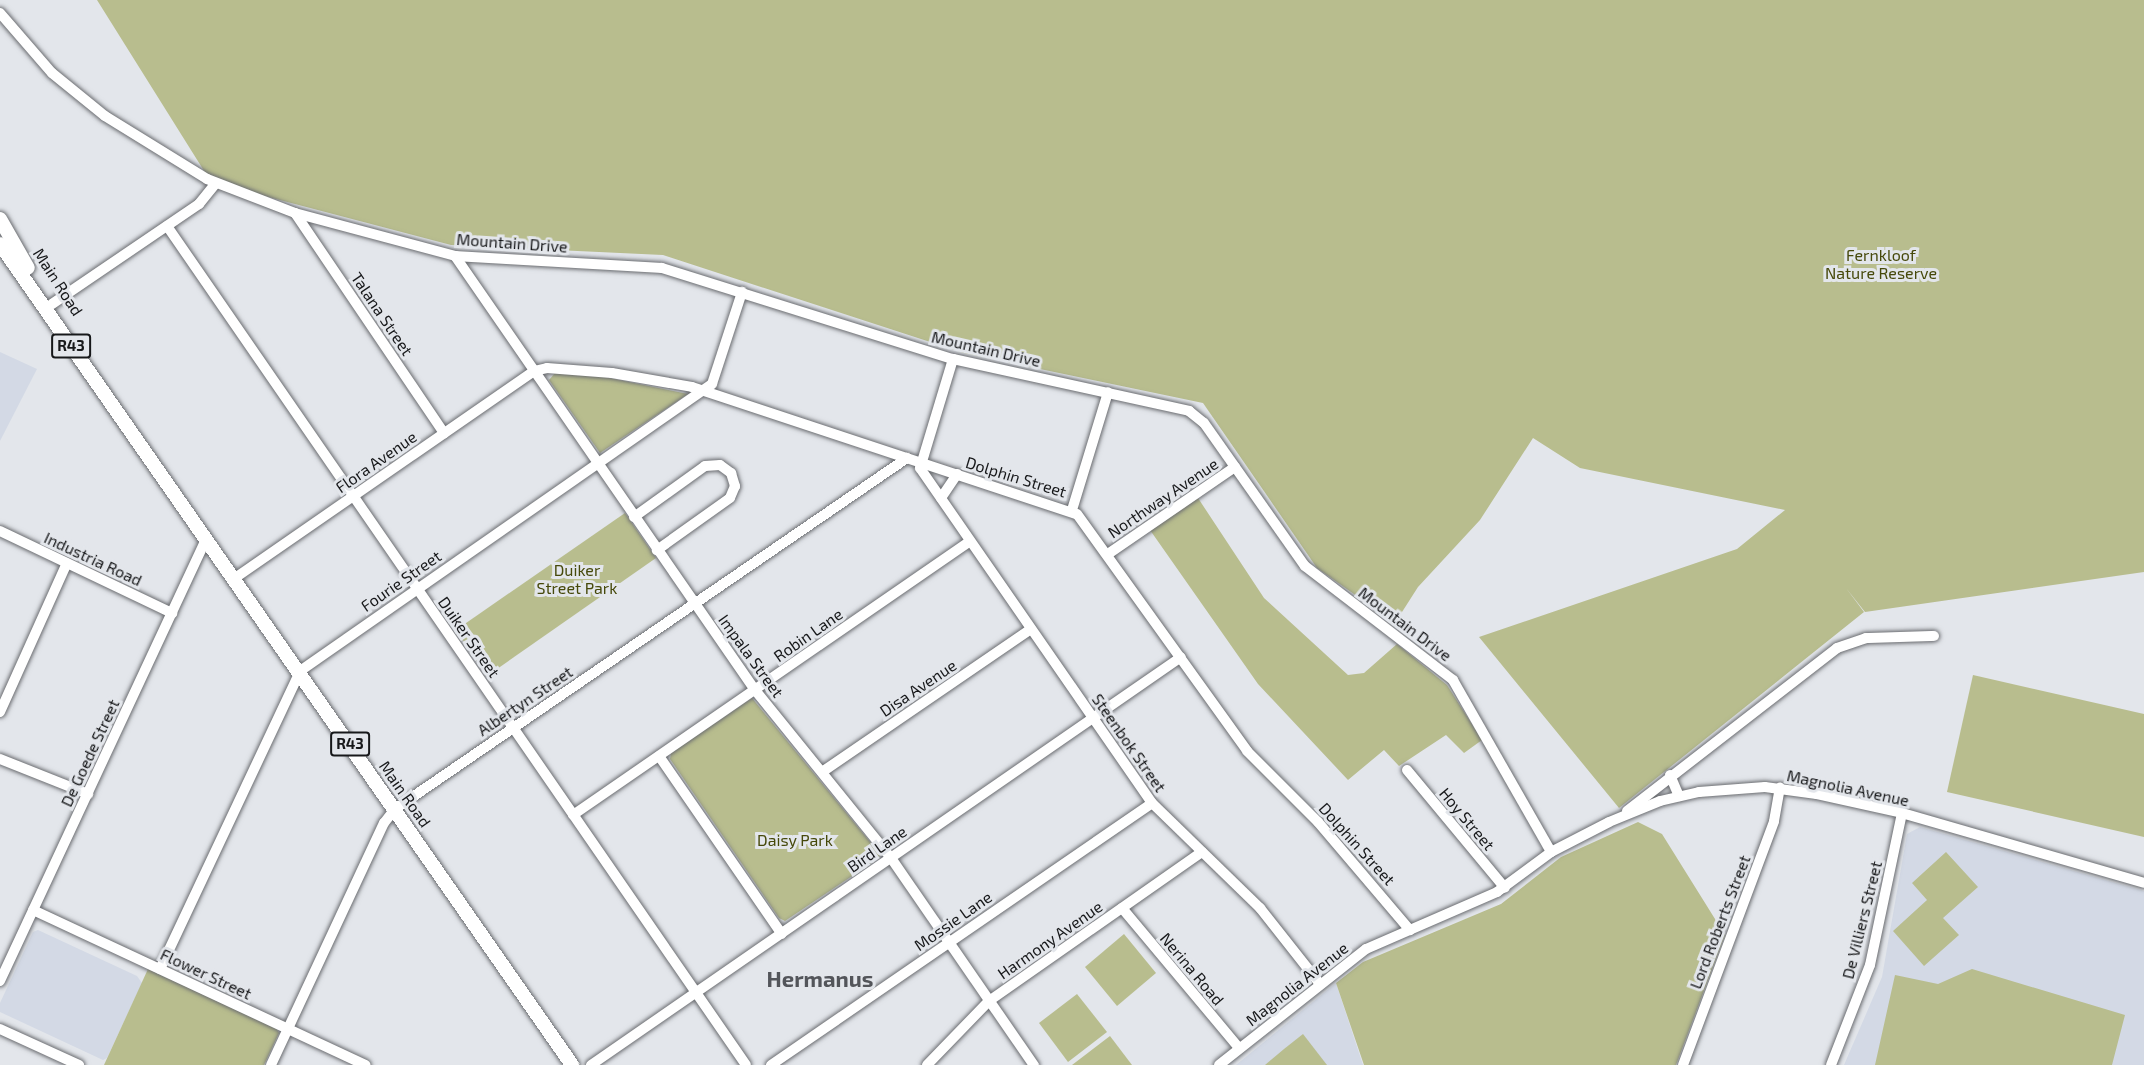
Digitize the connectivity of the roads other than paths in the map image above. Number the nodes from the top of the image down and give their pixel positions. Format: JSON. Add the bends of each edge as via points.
{"nodes":[{"id":1,"x":0,"y":13,"type":"edge"},
{"id":2,"x":0,"y":21,"type":"edge"},
{"id":3,"x":28,"y":47,"type":"junction"},
{"id":4,"x":216,"y":183,"type":"junction"},
{"id":5,"x":295,"y":213,"type":"junction"},
{"id":6,"x":0,"y":219,"type":"edge"},
{"id":7,"x":166,"y":226,"type":"junction"},
{"id":8,"x":0,"y":244,"type":"edge"},
{"id":9,"x":455,"y":256,"type":"junction"},
{"id":10,"x":742,"y":292,"type":"junction"},
{"id":11,"x":52,"y":304,"type":"junction"},
{"id":12,"x":953,"y":359,"type":"junction"},
{"id":13,"x":534,"y":371,"type":"junction"},
{"id":14,"x":703,"y":391,"type":"junction"},
{"id":15,"x":1108,"y":392,"type":"junction"},
{"id":16,"x":128,"y":423,"type":"junction"},
{"id":17,"x":444,"y":433,"type":"junction"},
{"id":18,"x":907,"y":458,"type":"junction"},
{"id":19,"x":920,"y":462,"type":"junction"},
{"id":20,"x":598,"y":464,"type":"junction"},
{"id":21,"x":1235,"y":467,"type":"junction"},
{"id":22,"x":957,"y":474,"type":"junction"},
{"id":23,"x":353,"y":496,"type":"junction"},
{"id":24,"x":941,"y":498,"type":"junction"},
{"id":25,"x":1072,"y":510,"type":"junction"},
{"id":26,"x":634,"y":517,"type":"junction"},
{"id":27,"x":0,"y":531,"type":"edge"},
{"id":28,"x":207,"y":538,"type":"junction"},
{"id":29,"x":970,"y":541,"type":"junction"},
{"id":30,"x":657,"y":550,"type":"junction"},
{"id":31,"x":1108,"y":554,"type":"junction"},
{"id":32,"x":67,"y":563,"type":"junction"},
{"id":33,"x":235,"y":578,"type":"junction"},
{"id":34,"x":417,"y":588,"type":"junction"},
{"id":35,"x":694,"y":603,"type":"junction"},
{"id":36,"x":172,"y":613,"type":"junction"},
{"id":37,"x":1031,"y":629,"type":"junction"},
{"id":38,"x":1934,"y":636,"type":"dead end"},
{"id":39,"x":1181,"y":657,"type":"junction"},
{"id":40,"x":300,"y":671,"type":"junction"},
{"id":41,"x":755,"y":690,"type":"junction"},
{"id":42,"x":0,"y":712,"type":"edge"},
{"id":43,"x":1092,"y":718,"type":"junction"},
{"id":44,"x":513,"y":728,"type":"junction"},
{"id":45,"x":659,"y":756,"type":"junction"},
{"id":46,"x":0,"y":759,"type":"edge"},
{"id":47,"x":1407,"y":770,"type":"dead end"},
{"id":48,"x":822,"y":772,"type":"junction"},
{"id":49,"x":1670,"y":775,"type":"junction"},
{"id":50,"x":1780,"y":788,"type":"junction"},
{"id":51,"x":88,"y":794,"type":"junction"},
{"id":52,"x":1679,"y":796,"type":"junction"},
{"id":53,"x":1152,"y":802,"type":"junction"},
{"id":54,"x":395,"y":809,"type":"junction"},
{"id":55,"x":1902,"y":813,"type":"junction"},
{"id":56,"x":573,"y":815,"type":"junction"},
{"id":57,"x":1623,"y":816,"type":"junction"},
{"id":58,"x":1202,"y":852,"type":"junction"},
{"id":59,"x":1551,"y":852,"type":"junction"},
{"id":60,"x":891,"y":858,"type":"junction"},
{"id":61,"x":2144,"y":883,"type":"edge"},
{"id":62,"x":1505,"y":888,"type":"junction"},
{"id":63,"x":1122,"y":908,"type":"junction"},
{"id":64,"x":33,"y":910,"type":"junction"},
{"id":65,"x":1410,"y":930,"type":"junction"},
{"id":66,"x":782,"y":934,"type":"junction"},
{"id":67,"x":949,"y":942,"type":"junction"},
{"id":68,"x":160,"y":969,"type":"junction"},
{"id":69,"x":0,"y":981,"type":"edge"},
{"id":70,"x":1320,"y":984,"type":"junction"},
{"id":71,"x":696,"y":993,"type":"junction"},
{"id":72,"x":989,"y":1001,"type":"junction"},
{"id":73,"x":0,"y":1029,"type":"edge"},
{"id":74,"x":288,"y":1029,"type":"junction"},
{"id":75,"x":1239,"y":1048,"type":"junction"},
{"id":76,"x":79,"y":1065,"type":"edge"},
{"id":77,"x":272,"y":1065,"type":"edge"},
{"id":78,"x":366,"y":1065,"type":"edge"},
{"id":79,"x":572,"y":1065,"type":"edge"},
{"id":80,"x":591,"y":1065,"type":"edge"},
{"id":81,"x":746,"y":1065,"type":"edge"},
{"id":82,"x":771,"y":1065,"type":"edge"},
{"id":83,"x":927,"y":1065,"type":"edge"},
{"id":84,"x":1034,"y":1065,"type":"edge"},
{"id":85,"x":1219,"y":1065,"type":"edge"},
{"id":86,"x":1683,"y":1065,"type":"edge"},
{"id":87,"x":1831,"y":1065,"type":"edge"}],
"edges":[{"from":1,"to":3,"type":"street","name":"Mountain Drive"},
{"from":2,"to":3,"type":"street","name":"Mountain Drive"},
{"from":3,"to":4,"type":"street","name":"Mountain Drive","via":[[91,107]]},
{"from":4,"to":5,"type":"street","name":"Mountain Drive"},
{"from":4,"to":7,"type":"street","via":[[206,199]]},
{"from":5,"to":9,"type":"street","name":"Mountain Drive"},
{"from":5,"to":17,"type":"street","name":"Talana Street"},
{"from":6,"to":11,"type":"main road","name":"Main Road","number":"R43"},
{"from":7,"to":11,"type":"street"},
{"from":7,"to":23,"type":"street","name":"Duiker Street"},
{"from":8,"to":16,"type":"main road","name":"Main Road","number":"R43"},
{"from":9,"to":10,"type":"street","name":"Mountain Drive","via":[[662,268]]},
{"from":9,"to":13,"type":"street","name":"Impala Street"},
{"from":10,"to":12,"type":"street","name":"Mountain Drive"},
{"from":10,"to":14,"type":"street","name":"Fourie Street","via":[[712,384]]},
{"from":11,"to":16,"type":"main road","name":"Main Road","number":"R43"},
{"from":12,"to":15,"type":"street","name":"Mountain Drive"},
{"from":12,"to":19,"type":"street"},
{"from":13,"to":14,"type":"street","name":"Dolphin Street","via":[[547,368],[612,373]]},
{"from":13,"to":17,"type":"street","name":"Flora Avenue"},
{"from":13,"to":20,"type":"street","name":"Impala Street"},
{"from":14,"to":18,"type":"street","name":"Dolphin Street"},
{"from":14,"to":20,"type":"street","name":"Fourie Street"},
{"from":15,"to":21,"type":"street","name":"Mountain Drive","via":[[1195,414]]},
{"from":15,"to":25,"type":"street"},
{"from":16,"to":28,"type":"main road","name":"Main Road","number":"R43"},
{"from":17,"to":23,"type":"street","name":"Flora Avenue"},
{"from":18,"to":19,"type":"street","name":"Dolphin Street"},
{"from":18,"to":35,"type":"street","name":"Albertyn Street"},
{"from":19,"to":22,"type":"street","name":"Dolphin Street"},
{"from":19,"to":24,"type":"street","name":"Steenbok Street","via":[[920,468]]},
{"from":20,"to":26,"type":"street","name":"Impala Street"},
{"from":20,"to":34,"type":"street","name":"Fourie Street"},
{"from":21,"to":31,"type":"street","name":"Northway Avenue"},
{"from":21,"to":59,"type":"street","name":"Mountain Drive","via":[[1312,573],[1453,680]]},
{"from":22,"to":24,"type":"street"},
{"from":22,"to":25,"type":"street","name":"Dolphin Street"},
{"from":23,"to":33,"type":"street","name":"Flora Avenue"},
{"from":23,"to":34,"type":"street","name":"Duiker Street"},
{"from":24,"to":29,"type":"street","name":"Steenbok Street"},
{"from":25,"to":31,"type":"street","name":"Dolphin Street"},
{"from":26,"to":30,"type":"street","name":"Impala Street"},
{"from":26,"to":30,"type":"street","via":[[705,466],[720,465],[731,473],[735,486],[730,498]]},
{"from":27,"to":32,"type":"street","name":"Industria Road"},
{"from":28,"to":33,"type":"main road","name":"Main Road","number":"R43"},
{"from":28,"to":36,"type":"street","name":"De Goede Street"},
{"from":29,"to":37,"type":"street","name":"Steenbok Street"},
{"from":29,"to":41,"type":"street","name":"Robin Lane"},
{"from":30,"to":35,"type":"street","name":"Impala Street"},
{"from":31,"to":39,"type":"street","name":"Dolphin Street"},
{"from":32,"to":36,"type":"street","name":"Industria Road"},
{"from":32,"to":42,"type":"street"},
{"from":33,"to":40,"type":"main road","name":"Main Road","number":"R43"},
{"from":34,"to":40,"type":"street","name":"Fourie Street"},
{"from":34,"to":44,"type":"street","name":"Duiker Street"},
{"from":35,"to":41,"type":"street","name":"Impala Street"},
{"from":35,"to":44,"type":"street","name":"Albertyn Street"},
{"from":36,"to":51,"type":"street","name":"De Goede Street"},
{"from":37,"to":43,"type":"street","name":"Steenbok Street"},
{"from":37,"to":48,"type":"street","name":"Disa Avenue"},
{"from":38,"to":49,"type":"street","via":[[1866,638],[1837,648]]},
{"from":39,"to":43,"type":"street","name":"Bird Lane"},
{"from":39,"to":65,"type":"street","name":"Dolphin Street","via":[[1247,752],[1318,822]]},
{"from":40,"to":54,"type":"main road","name":"Main Road","number":"R43"},
{"from":40,"to":68,"type":"street","name":"Fourie Street"},
{"from":41,"to":45,"type":"street","name":"Robin Lane"},
{"from":41,"to":48,"type":"street","name":"Impala Street"},
{"from":43,"to":53,"type":"street","name":"Steenbok Street"},
{"from":43,"to":60,"type":"street","name":"Bird Lane"},
{"from":44,"to":54,"type":"street","name":"Albertyn Street"},
{"from":44,"to":56,"type":"street","name":"Duiker Street"},
{"from":45,"to":56,"type":"street","name":"Robin Lane"},
{"from":45,"to":66,"type":"street"},
{"from":46,"to":51,"type":"street"},
{"from":47,"to":62,"type":"street","name":"Hoy Street"},
{"from":48,"to":60,"type":"street","name":"Impala Street"},
{"from":49,"to":52,"type":"street"},
{"from":49,"to":57,"type":"street"},
{"from":50,"to":52,"type":"street","name":"Magnolia Avenue","via":[[1735,788]]},
{"from":50,"to":55,"type":"street","name":"Magnolia Avenue"},
{"from":50,"to":86,"type":"street","name":"Lord Roberts Street","via":[[1774,821]]},
{"from":51,"to":64,"type":"street","name":"De Goede Street"},
{"from":52,"to":57,"type":"street","name":"Magnolia Avenue"},
{"from":53,"to":58,"type":"street","name":"Steenbok Street"},
{"from":53,"to":67,"type":"street","name":"Mossie Lane"},
{"from":54,"to":74,"type":"street","name":"Albertyn Street","via":[[384,823]]},
{"from":54,"to":79,"type":"main road","name":"Main Road","number":"R43"},
{"from":55,"to":61,"type":"street","name":"Magnolia Avenue"},
{"from":55,"to":87,"type":"street","name":"De Villiers Street","via":[[1870,965]]},
{"from":56,"to":71,"type":"street","name":"Duiker Street"},
{"from":57,"to":59,"type":"street","name":"Magnolia Avenue"},
{"from":58,"to":63,"type":"street","name":"Harmony Avenue"},
{"from":58,"to":70,"type":"street","name":"Steenbok Street","via":[[1260,908]]},
{"from":59,"to":62,"type":"street","name":"Magnolia Avenue"},
{"from":60,"to":66,"type":"street","name":"Bird Lane"},
{"from":60,"to":67,"type":"street","name":"Impala Street"},
{"from":62,"to":65,"type":"street","name":"Magnolia Avenue"},
{"from":63,"to":72,"type":"street","name":"Harmony Avenue"},
{"from":63,"to":75,"type":"street","name":"Nerina Road"},
{"from":64,"to":68,"type":"street","name":"Flower Street"},
{"from":64,"to":69,"type":"street","name":"De Goede Street"},
{"from":65,"to":70,"type":"street","name":"Magnolia Avenue","via":[[1366,949]]},
{"from":66,"to":71,"type":"street","name":"Bird Lane"},
{"from":67,"to":72,"type":"street","name":"Impala Street"},
{"from":67,"to":82,"type":"street","name":"Mossie Lane"},
{"from":68,"to":74,"type":"street","name":"Flower Street"},
{"from":70,"to":75,"type":"street","name":"Magnolia Avenue"},
{"from":71,"to":80,"type":"street","name":"Bird Lane"},
{"from":71,"to":81,"type":"street","name":"Duiker Street"},
{"from":72,"to":83,"type":"street","name":"Harmony Avenue"},
{"from":72,"to":84,"type":"street","name":"Impala Street"},
{"from":73,"to":76,"type":"street"},
{"from":74,"to":77,"type":"street","name":"Albertyn Street"},
{"from":74,"to":78,"type":"street","name":"Flower Street"},
{"from":75,"to":85,"type":"street","name":"Magnolia Avenue"}]}
